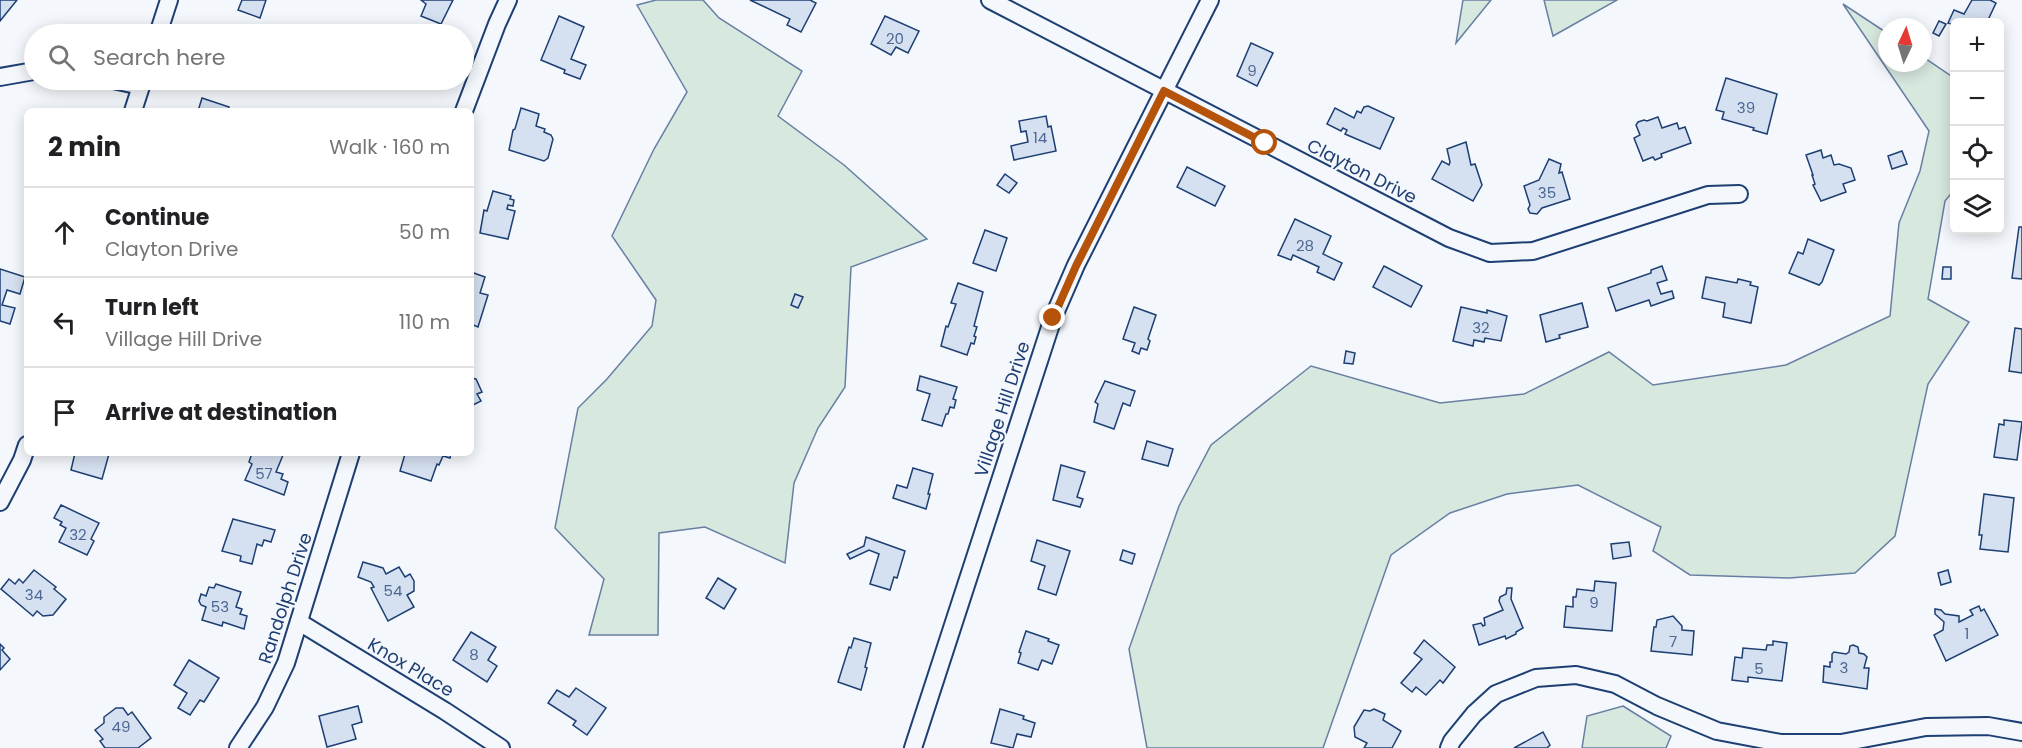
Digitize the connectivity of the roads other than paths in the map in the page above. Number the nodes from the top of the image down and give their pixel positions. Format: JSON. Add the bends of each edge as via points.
{"nodes":[{"id":1,"x":169,"y":0,"type":"edge"},
{"id":2,"x":508,"y":0,"type":"edge"},
{"id":3,"x":990,"y":0,"type":"edge"},
{"id":4,"x":1210,"y":0,"type":"edge"},
{"id":5,"x":161,"y":24,"type":"edge"},
{"id":6,"x":24,"y":73,"type":"edge"},
{"id":7,"x":0,"y":77,"type":"edge"},
{"id":8,"x":474,"y":85,"type":"edge"},
{"id":9,"x":140,"y":90,"type":"edge"},
{"id":10,"x":472,"y":90,"type":"edge"},
{"id":11,"x":1164,"y":91,"type":"junction"},
{"id":12,"x":134,"y":108,"type":"edge"},
{"id":13,"x":465,"y":108,"type":"edge"},
{"id":14,"x":1738,"y":194,"type":"dead end"},
{"id":15,"x":24,"y":454,"type":"edge"},
{"id":16,"x":350,"y":456,"type":"edge"},
{"id":17,"x":0,"y":502,"type":"edge"},
{"id":18,"x":299,"y":622,"type":"junction"},
{"id":19,"x":2022,"y":732,"type":"edge"},
{"id":20,"x":238,"y":748,"type":"edge"},
{"id":21,"x":501,"y":748,"type":"edge"},
{"id":22,"x":913,"y":748,"type":"edge"},
{"id":23,"x":1449,"y":748,"type":"edge"}],
"edges":[{"from":1,"to":5,"type":"street"},
{"from":2,"to":8,"type":"street"},
{"from":3,"to":11,"type":"street","name":"Clayton Drive"},
{"from":4,"to":11,"type":"street","name":"Village Hill Drive"},
{"from":6,"to":7,"type":"street"},
{"from":9,"to":12,"type":"street"},
{"from":10,"to":13,"type":"street"},
{"from":11,"to":14,"type":"street","name":"Clayton Drive","via":[[1449,238],[1490,253],[1533,251],[1707,195]]},
{"from":11,"to":22,"type":"street","name":"Village Hill Drive","via":[[1053,318]]},
{"from":15,"to":17,"type":"street"},
{"from":16,"to":18,"type":"street","name":"Randolph Drive"},
{"from":18,"to":20,"type":"street","name":"Randolph Drive","via":[[282,672]]},
{"from":18,"to":21,"type":"street","name":"Knox Place"},
{"from":19,"to":23,"type":"street","via":[[1988,726],[1926,726],[1841,743],[1781,743],[1717,732],[1615,684],[1576,675],[1536,678],[1497,694],[1474,714]]}]}
